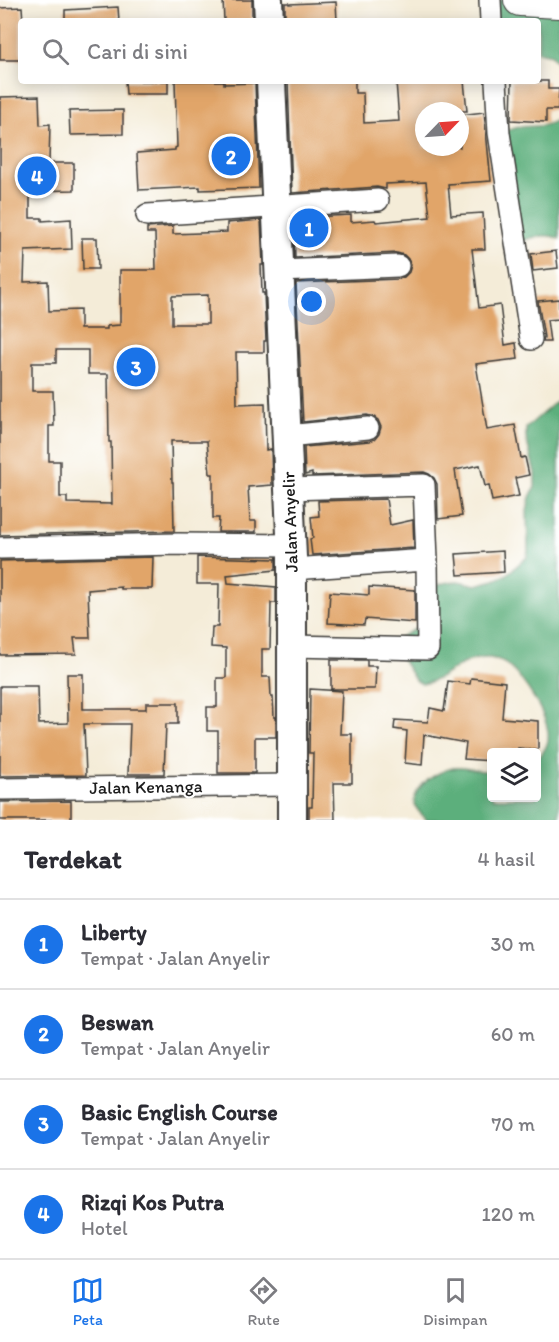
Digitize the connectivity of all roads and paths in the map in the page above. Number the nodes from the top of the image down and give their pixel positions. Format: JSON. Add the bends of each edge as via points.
{"nodes":[{"id":1,"x":268,"y":0,"type":"edge"},
{"id":2,"x":490,"y":0,"type":"edge"},
{"id":3,"x":519,"y":0,"type":"edge"},
{"id":4,"x":559,"y":2,"type":"edge"},
{"id":5,"x":269,"y":18,"type":"edge"},
{"id":6,"x":491,"y":18,"type":"edge"},
{"id":7,"x":272,"y":84,"type":"edge"},
{"id":8,"x":496,"y":84,"type":"edge"},
{"id":9,"x":378,"y":200,"type":"dead end"},
{"id":10,"x":277,"y":207,"type":"junction"},
{"id":11,"x":147,"y":215,"type":"dead end"},
{"id":12,"x":398,"y":266,"type":"dead end"},
{"id":13,"x":280,"y":271,"type":"junction"},
{"id":14,"x":531,"y":339,"type":"dead end"},
{"id":15,"x":368,"y":428,"type":"dead end"},
{"id":16,"x":287,"y":436,"type":"junction"},
{"id":17,"x":289,"y":489,"type":"junction"},
{"id":18,"x":0,"y":548,"type":"edge"},
{"id":19,"x":292,"y":557,"type":"junction"},
{"id":20,"x":427,"y":560,"type":"junction"},
{"id":21,"x":292,"y":646,"type":"junction"},
{"id":22,"x":292,"y":785,"type":"junction"},
{"id":23,"x":0,"y":789,"type":"edge"},
{"id":24,"x":292,"y":820,"type":"edge"}],
"edges":[{"from":1,"to":5,"type":"street"},
{"from":2,"to":6,"type":"street"},
{"from":3,"to":4,"type":"main road"},
{"from":7,"to":10,"type":"street","name":"Jalan Anyelir"},
{"from":8,"to":14,"type":"street","via":[[499,133]]},
{"from":9,"to":10,"type":"street"},
{"from":10,"to":11,"type":"street"},
{"from":10,"to":13,"type":"street","name":"Jalan Anyelir"},
{"from":12,"to":13,"type":"street"},
{"from":13,"to":16,"type":"street","name":"Jalan Anyelir"},
{"from":15,"to":16,"type":"street"},
{"from":16,"to":17,"type":"street","name":"Jalan Anyelir"},
{"from":17,"to":19,"type":"street","name":"Jalan Anyelir"},
{"from":17,"to":20,"type":"street","via":[[424,485]]},
{"from":18,"to":19,"type":"street","via":[[178,544]]},
{"from":19,"to":20,"type":"street"},
{"from":19,"to":21,"type":"street","name":"Jalan Anyelir"},
{"from":20,"to":21,"type":"street","via":[[428,649]]},
{"from":21,"to":22,"type":"street","name":"Jalan Anyelir"},
{"from":22,"to":23,"type":"street","name":"Jalan Kenanga"},
{"from":22,"to":24,"type":"street","name":"Jalan Anyelir"}]}
